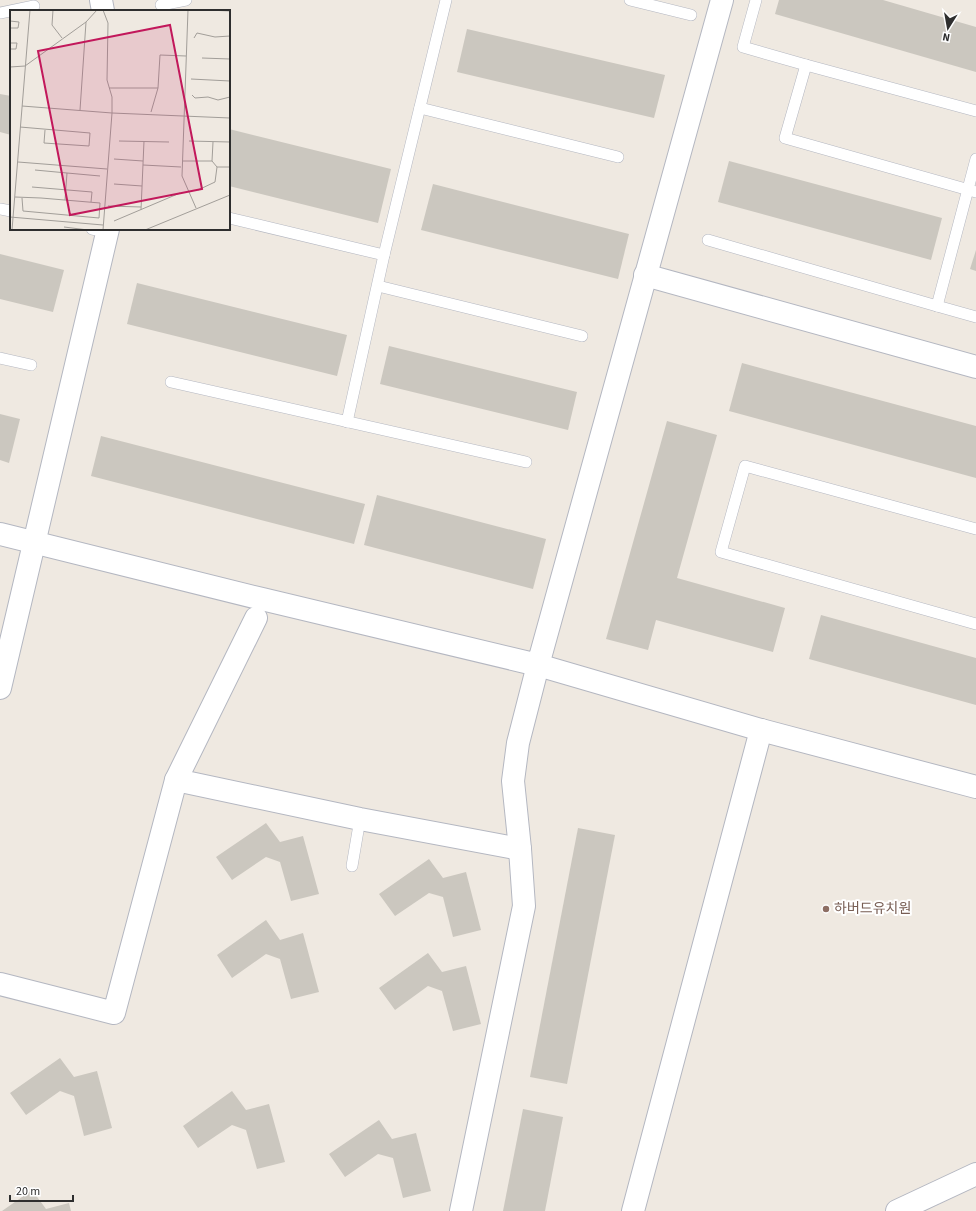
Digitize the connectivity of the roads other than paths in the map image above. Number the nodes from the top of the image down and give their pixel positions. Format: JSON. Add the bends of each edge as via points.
{"nodes":[{"id":1,"x":101,"y":0,"type":"edge"},
{"id":2,"x":186,"y":0,"type":"edge"},
{"id":3,"x":446,"y":0,"type":"edge"},
{"id":4,"x":630,"y":0,"type":"edge"},
{"id":5,"x":722,"y":0,"type":"edge"},
{"id":6,"x":756,"y":0,"type":"edge"},
{"id":7,"x":161,"y":5,"type":"dead end"},
{"id":8,"x":34,"y":6,"type":"dead end"},
{"id":9,"x":15,"y":10,"type":"edge"},
{"id":10,"x":103,"y":10,"type":"edge"},
{"id":11,"x":10,"y":11,"type":"edge"},
{"id":12,"x":0,"y":13,"type":"edge"},
{"id":13,"x":691,"y":15,"type":"dead end"},
{"id":14,"x":806,"y":65,"type":"junction"},
{"id":15,"x":420,"y":108,"type":"junction"},
{"id":16,"x":976,"y":111,"type":"edge"},
{"id":17,"x":618,"y":157,"type":"dead end"},
{"id":18,"x":976,"y":159,"type":"edge"},
{"id":19,"x":972,"y":190,"type":"edge"},
{"id":20,"x":0,"y":209,"type":"edge"},
{"id":21,"x":10,"y":212,"type":"edge"},
{"id":22,"x":230,"y":218,"type":"edge"},
{"id":23,"x":102,"y":230,"type":"edge"},
{"id":24,"x":708,"y":240,"type":"dead end"},
{"id":25,"x":384,"y":255,"type":"junction"},
{"id":26,"x":645,"y":275,"type":"junction"},
{"id":27,"x":378,"y":286,"type":"junction"},
{"id":28,"x":937,"y":306,"type":"junction"},
{"id":29,"x":976,"y":317,"type":"edge"},
{"id":30,"x":582,"y":336,"type":"dead end"},
{"id":31,"x":0,"y":358,"type":"edge"},
{"id":32,"x":31,"y":365,"type":"dead end"},
{"id":33,"x":976,"y":367,"type":"edge"},
{"id":34,"x":171,"y":382,"type":"dead end"},
{"id":35,"x":347,"y":422,"type":"junction"},
{"id":36,"x":526,"y":462,"type":"dead end"},
{"id":37,"x":976,"y":529,"type":"edge"},
{"id":38,"x":0,"y":534,"type":"edge"},
{"id":39,"x":35,"y":542,"type":"junction"},
{"id":40,"x":256,"y":618,"type":"dead end"},
{"id":41,"x":976,"y":624,"type":"edge"},
{"id":42,"x":538,"y":665,"type":"junction"},
{"id":43,"x":0,"y":688,"type":"edge"},
{"id":44,"x":761,"y":730,"type":"junction"},
{"id":45,"x":176,"y":780,"type":"junction"},
{"id":46,"x":976,"y":787,"type":"edge"},
{"id":47,"x":360,"y":819,"type":"junction"},
{"id":48,"x":520,"y":849,"type":"junction"},
{"id":49,"x":352,"y":866,"type":"dead end"},
{"id":50,"x":0,"y":984,"type":"edge"},
{"id":51,"x":976,"y":1174,"type":"edge"},
{"id":52,"x":461,"y":1211,"type":"edge"},
{"id":53,"x":633,"y":1211,"type":"edge"},
{"id":54,"x":897,"y":1211,"type":"edge"}],
"edges":[{"from":1,"to":10,"type":"street"},
{"from":2,"to":7,"type":"lane"},
{"from":3,"to":15,"type":"lane"},
{"from":4,"to":13,"type":"lane"},
{"from":5,"to":26,"type":"street"},
{"from":6,"to":14,"type":"lane","via":[[743,47]]},
{"from":8,"to":9,"type":"lane"},
{"from":11,"to":12,"type":"lane"},
{"from":14,"to":16,"type":"lane"},
{"from":14,"to":19,"type":"lane","via":[[785,138]]},
{"from":15,"to":17,"type":"lane"},
{"from":15,"to":25,"type":"lane"},
{"from":18,"to":19,"type":"lane"},
{"from":19,"to":28,"type":"lane"},
{"from":20,"to":21,"type":"lane"},
{"from":22,"to":25,"type":"lane"},
{"from":23,"to":39,"type":"street"},
{"from":24,"to":28,"type":"lane"},
{"from":25,"to":27,"type":"lane"},
{"from":26,"to":33,"type":"street"},
{"from":26,"to":42,"type":"street"},
{"from":27,"to":30,"type":"lane"},
{"from":27,"to":35,"type":"lane"},
{"from":28,"to":29,"type":"lane"},
{"from":31,"to":32,"type":"lane"},
{"from":34,"to":35,"type":"lane"},
{"from":35,"to":36,"type":"lane"},
{"from":37,"to":41,"type":"lane","via":[[745,466],[722,552]]},
{"from":38,"to":39,"type":"street"},
{"from":39,"to":42,"type":"street"},
{"from":39,"to":43,"type":"street"},
{"from":40,"to":45,"type":"street"},
{"from":42,"to":44,"type":"street"},
{"from":42,"to":48,"type":"street","via":[[518,743],[513,780]]},
{"from":44,"to":46,"type":"street"},
{"from":44,"to":53,"type":"street"},
{"from":45,"to":47,"type":"street"},
{"from":45,"to":50,"type":"street","via":[[114,1013]]},
{"from":47,"to":48,"type":"street"},
{"from":47,"to":49,"type":"lane"},
{"from":48,"to":52,"type":"street","via":[[524,906]]},
{"from":51,"to":54,"type":"street"}]}
